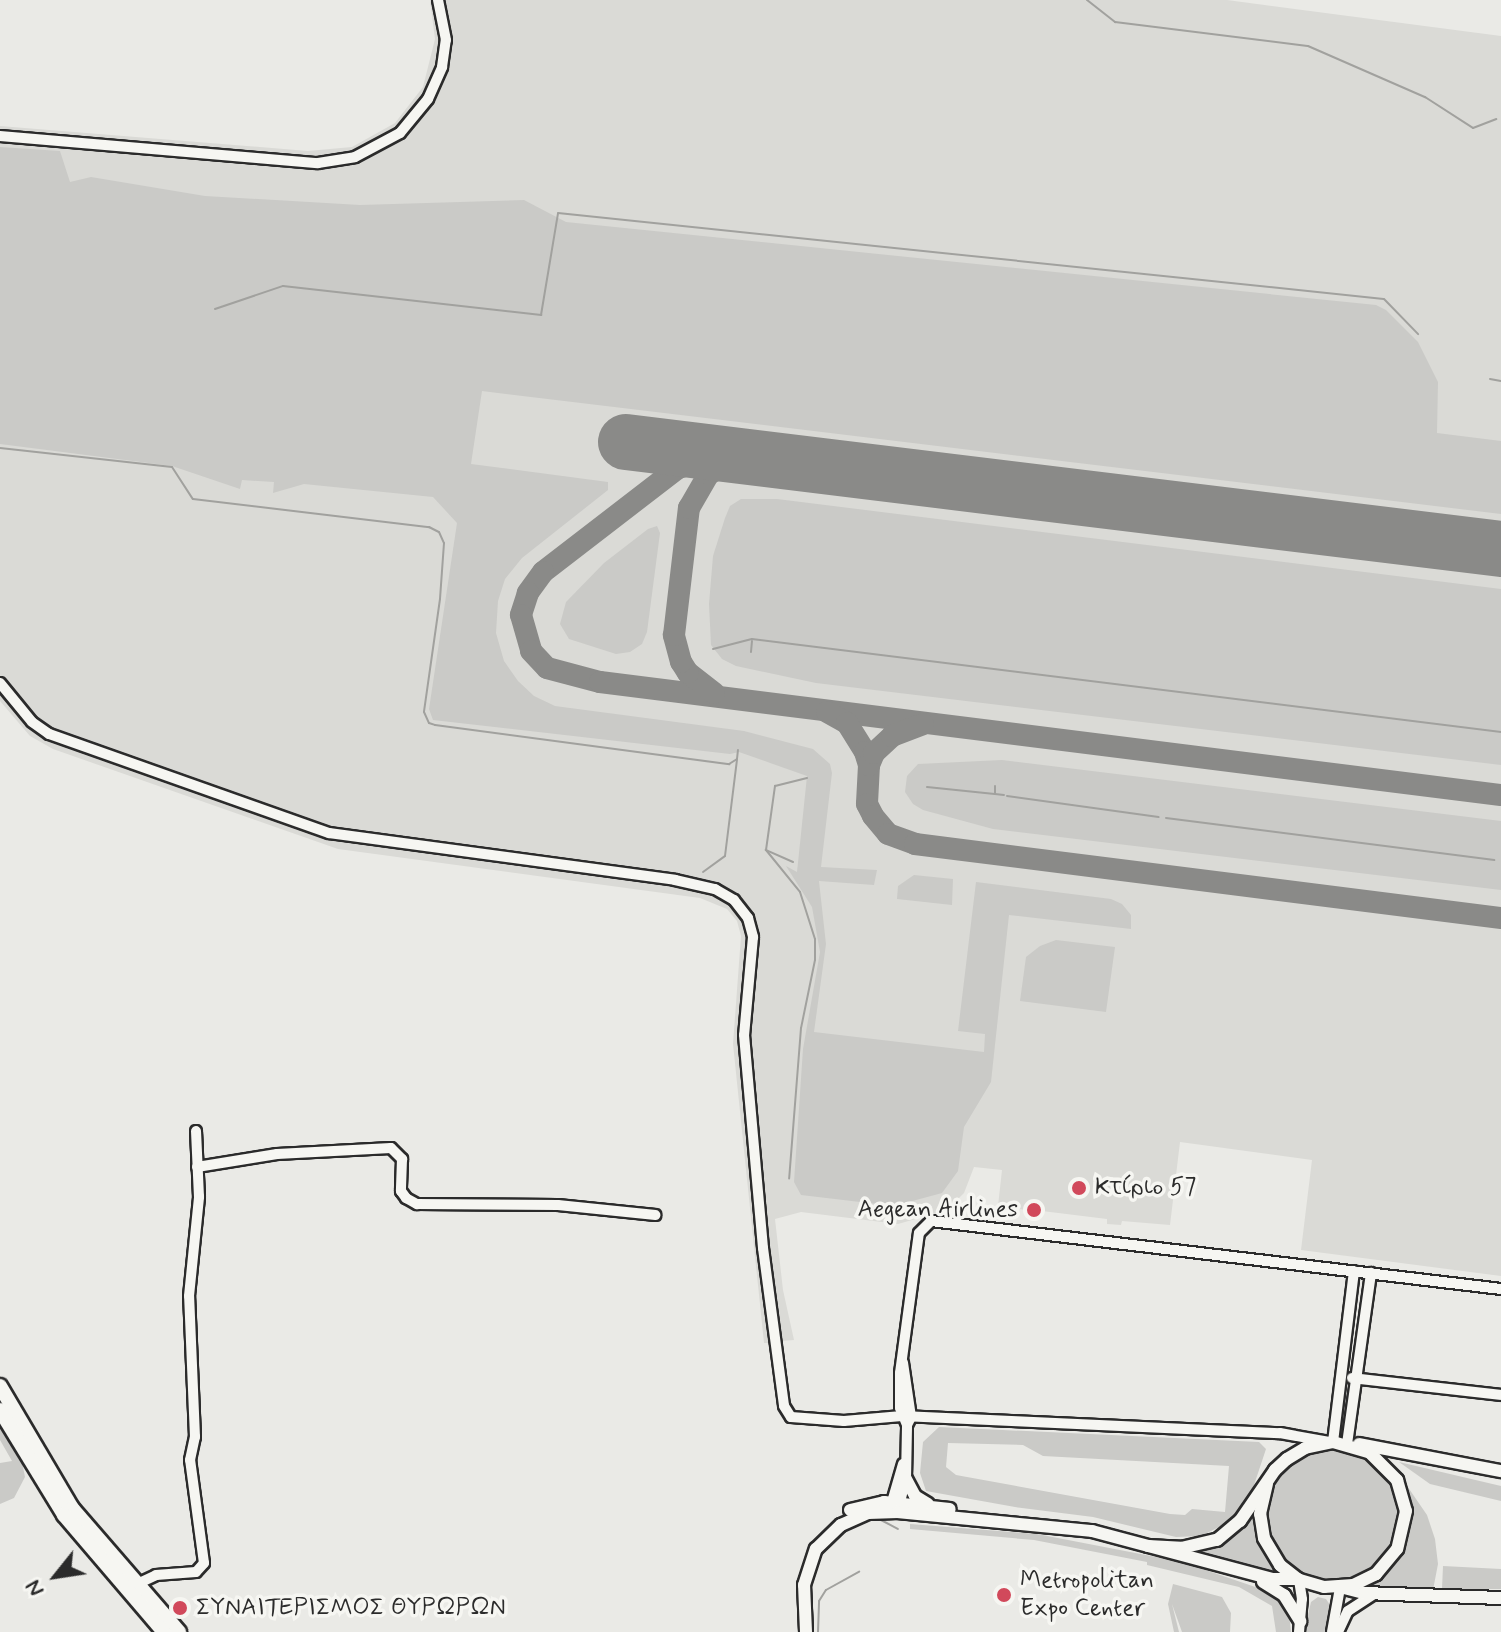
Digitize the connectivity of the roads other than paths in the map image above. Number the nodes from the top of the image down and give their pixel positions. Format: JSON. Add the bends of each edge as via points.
{"nodes":[{"id":1,"x":438,"y":0,"type":"edge"},
{"id":2,"x":0,"y":136,"type":"edge"},
{"id":3,"x":0,"y":683,"type":"edge"},
{"id":4,"x":196,"y":1131,"type":"dead end"},
{"id":5,"x":197,"y":1167,"type":"junction"},
{"id":6,"x":655,"y":1215,"type":"dead end"},
{"id":7,"x":1354,"y":1271,"type":"junction"},
{"id":8,"x":1371,"y":1273,"type":"junction"},
{"id":9,"x":1501,"y":1289,"type":"edge"},
{"id":10,"x":1342,"y":1376,"type":"junction"},
{"id":11,"x":1357,"y":1378,"type":"junction"},
{"id":12,"x":0,"y":1386,"type":"edge"},
{"id":13,"x":1501,"y":1395,"type":"edge"},
{"id":14,"x":0,"y":1410,"type":"edge"},
{"id":15,"x":907,"y":1419,"type":"junction"},
{"id":16,"x":1332,"y":1442,"type":"junction"},
{"id":17,"x":1347,"y":1444,"type":"junction"},
{"id":18,"x":906,"y":1450,"type":"junction"},
{"id":19,"x":1501,"y":1471,"type":"edge"},
{"id":20,"x":906,"y":1479,"type":"junction"},
{"id":21,"x":1267,"y":1484,"type":"junction"},
{"id":22,"x":894,"y":1507,"type":"junction"},
{"id":23,"x":935,"y":1507,"type":"junction"},
{"id":24,"x":1033,"y":1523,"type":"junction"},
{"id":25,"x":1148,"y":1546,"type":"junction"},
{"id":26,"x":1255,"y":1575,"type":"junction"},
{"id":27,"x":1299,"y":1579,"type":"junction"},
{"id":28,"x":135,"y":1585,"type":"junction"},
{"id":29,"x":1340,"y":1588,"type":"junction"},
{"id":30,"x":1376,"y":1593,"type":"junction"},
{"id":31,"x":1501,"y":1598,"type":"edge"},
{"id":32,"x":1300,"y":1626,"type":"edge"},
{"id":33,"x":164,"y":1632,"type":"edge"},
{"id":34,"x":179,"y":1632,"type":"edge"},
{"id":35,"x":803,"y":1632,"type":"edge"},
{"id":36,"x":1335,"y":1632,"type":"edge"}],
"edges":[{"from":1,"to":2,"type":"street","via":[[446,40],[442,67],[428,99],[400,133],[355,157],[318,163]]},
{"from":3,"to":15,"type":"street","via":[[49,734],[329,833],[675,880],[729,896],[744,911],[753,937],[744,1035],[784,1406],[791,1417]]},
{"from":4,"to":5,"type":"street"},
{"from":5,"to":6,"type":"street","via":[[277,1154],[391,1148],[402,1159],[401,1191],[417,1204],[558,1205]]},
{"from":5,"to":28,"type":"street","via":[[199,1211],[189,1296],[195,1437],[190,1460],[204,1563],[196,1572],[156,1575]]},
{"from":7,"to":8,"type":"street"},
{"from":7,"to":10,"type":"street"},
{"from":7,"to":15,"type":"street","via":[[931,1221],[919,1233],[900,1387]]},
{"from":8,"to":9,"type":"street"},
{"from":8,"to":11,"type":"street"},
{"from":10,"to":11,"type":"street"},
{"from":10,"to":16,"type":"street"},
{"from":11,"to":13,"type":"street"},
{"from":11,"to":17,"type":"street"},
{"from":12,"to":28,"type":"main road","via":[[72,1508]]},
{"from":14,"to":33,"type":"main road","via":[[64,1515]]},
{"from":15,"to":16,"type":"street","via":[[1280,1433]]},
{"from":15,"to":18,"type":"street"},
{"from":16,"to":17,"type":"street"},
{"from":16,"to":21,"type":"street","via":[[1295,1453]]},
{"from":17,"to":19,"type":"street","via":[[1393,1448]]},
{"from":17,"to":29,"type":"street","via":[[1369,1452],[1389,1469],[1402,1492],[1406,1518],[1400,1543],[1386,1565],[1365,1581]]},
{"from":18,"to":20,"type":"street"},
{"from":18,"to":22,"type":"street"},
{"from":20,"to":22,"type":"street"},
{"from":20,"to":23,"type":"street","via":[[915,1496]]},
{"from":21,"to":25,"type":"street","via":[[1234,1529],[1217,1540],[1181,1548]]},
{"from":21,"to":27,"type":"street","via":[[1260,1514],[1264,1538],[1276,1560]]},
{"from":22,"to":23,"type":"street"},
{"from":22,"to":24,"type":"street"},
{"from":22,"to":35,"type":"street","via":[[853,1509],[815,1537],[798,1575]]},
{"from":23,"to":24,"type":"street"},
{"from":24,"to":25,"type":"street"},
{"from":25,"to":26,"type":"street"},
{"from":26,"to":27,"type":"street"},
{"from":26,"to":32,"type":"street","via":[[1284,1595]]},
{"from":27,"to":29,"type":"street"},
{"from":27,"to":32,"type":"street"},
{"from":28,"to":34,"type":"main road"},
{"from":29,"to":30,"type":"street"},
{"from":29,"to":36,"type":"street"},
{"from":30,"to":31,"type":"street"},
{"from":30,"to":36,"type":"street","via":[[1348,1611]]}]}
